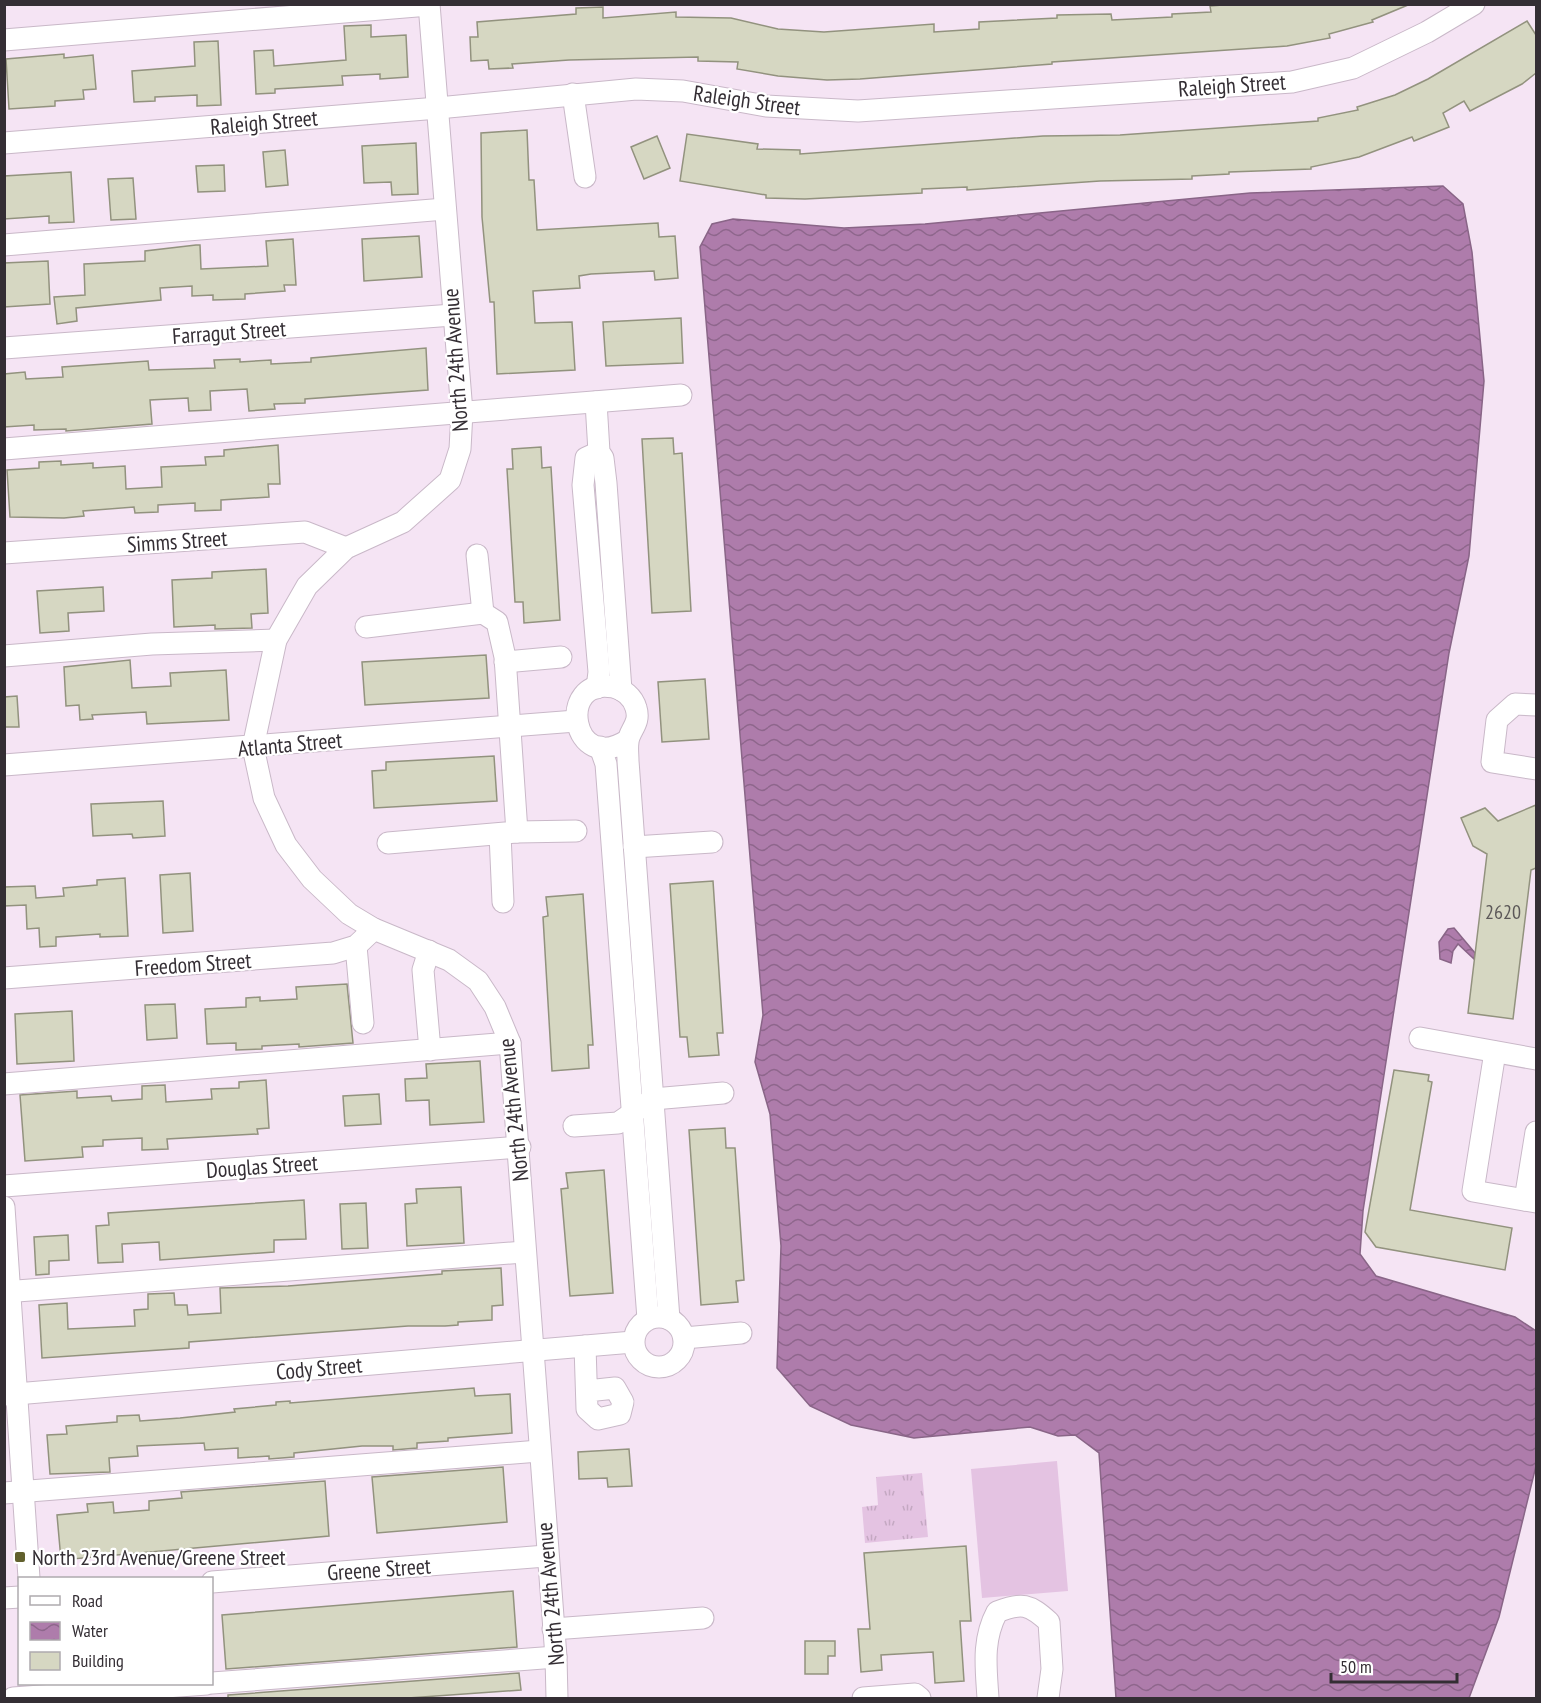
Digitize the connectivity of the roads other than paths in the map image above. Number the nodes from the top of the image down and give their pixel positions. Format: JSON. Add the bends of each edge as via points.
{"nodes":[{"id":1,"x":1474,"y":4,"type":"edge"},
{"id":2,"x":429,"y":5,"type":"edge"},
{"id":3,"x":4,"y":40,"type":"edge"},
{"id":4,"x":573,"y":94,"type":"junction"},
{"id":5,"x":438,"y":108,"type":"junction"},
{"id":6,"x":4,"y":143,"type":"edge"},
{"id":7,"x":585,"y":177,"type":"dead end"},
{"id":8,"x":445,"y":209,"type":"junction"},
{"id":9,"x":4,"y":245,"type":"edge"},
{"id":10,"x":453,"y":315,"type":"junction"},
{"id":11,"x":4,"y":348,"type":"edge"},
{"id":12,"x":681,"y":394,"type":"dead end"},
{"id":13,"x":596,"y":402,"type":"junction"},
{"id":14,"x":462,"y":412,"type":"junction"},
{"id":15,"x":4,"y":449,"type":"edge"},
{"id":16,"x":598,"y":452,"type":"junction"},
{"id":17,"x":346,"y":548,"type":"junction"},
{"id":18,"x":4,"y":553,"type":"edge"},
{"id":19,"x":477,"y":555,"type":"dead end"},
{"id":20,"x":483,"y":613,"type":"junction"},
{"id":21,"x":366,"y":627,"type":"dead end"},
{"id":22,"x":276,"y":640,"type":"junction"},
{"id":23,"x":4,"y":656,"type":"edge"},
{"id":24,"x":561,"y":657,"type":"dead end"},
{"id":25,"x":505,"y":662,"type":"junction"},
{"id":26,"x":597,"y":688,"type":"junction"},
{"id":27,"x":621,"y":690,"type":"junction"},
{"id":28,"x":1536,"y":705,"type":"edge"},
{"id":29,"x":576,"y":721,"type":"junction"},
{"id":30,"x":510,"y":726,"type":"junction"},
{"id":31,"x":628,"y":740,"type":"junction"},
{"id":32,"x":253,"y":747,"type":"junction"},
{"id":33,"x":600,"y":747,"type":"junction"},
{"id":34,"x":4,"y":765,"type":"edge"},
{"id":35,"x":1536,"y":769,"type":"edge"},
{"id":36,"x":576,"y":831,"type":"dead end"},
{"id":37,"x":509,"y":833,"type":"junction"},
{"id":38,"x":712,"y":842,"type":"dead end"},
{"id":39,"x":388,"y":843,"type":"dead end"},
{"id":40,"x":634,"y":847,"type":"junction"},
{"id":41,"x":503,"y":902,"type":"dead end"},
{"id":42,"x":374,"y":928,"type":"junction"},
{"id":43,"x":356,"y":946,"type":"junction"},
{"id":44,"x":429,"y":951,"type":"junction"},
{"id":45,"x":4,"y":978,"type":"edge"},
{"id":46,"x":363,"y":1023,"type":"dead end"},
{"id":47,"x":1420,"y":1038,"type":"dead end"},
{"id":48,"x":510,"y":1043,"type":"junction"},
{"id":49,"x":430,"y":1050,"type":"junction"},
{"id":50,"x":1495,"y":1052,"type":"junction"},
{"id":51,"x":1536,"y":1059,"type":"edge"},
{"id":52,"x":4,"y":1084,"type":"edge"},
{"id":53,"x":723,"y":1093,"type":"dead end"},
{"id":54,"x":653,"y":1099,"type":"junction"},
{"id":55,"x":632,"y":1111,"type":"junction"},
{"id":56,"x":574,"y":1126,"type":"dead end"},
{"id":57,"x":1536,"y":1132,"type":"edge"},
{"id":58,"x":520,"y":1147,"type":"junction"},
{"id":59,"x":4,"y":1186,"type":"edge"},
{"id":60,"x":1531,"y":1201,"type":"edge"},
{"id":61,"x":4,"y":1207,"type":"edge"},
{"id":62,"x":524,"y":1252,"type":"junction"},
{"id":63,"x":7,"y":1291,"type":"edge"},
{"id":64,"x":648,"y":1319,"type":"junction"},
{"id":65,"x":669,"y":1319,"type":"junction"},
{"id":66,"x":741,"y":1333,"type":"dead end"},
{"id":67,"x":684,"y":1338,"type":"junction"},
{"id":68,"x":633,"y":1342,"type":"junction"},
{"id":69,"x":585,"y":1346,"type":"junction"},
{"id":70,"x":532,"y":1350,"type":"junction"},
{"id":71,"x":587,"y":1391,"type":"dead end"},
{"id":72,"x":11,"y":1394,"type":"edge"},
{"id":73,"x":539,"y":1451,"type":"junction"},
{"id":74,"x":14,"y":1492,"type":"edge"},
{"id":75,"x":546,"y":1556,"type":"junction"},
{"id":76,"x":29,"y":1577,"type":"edge"},
{"id":77,"x":213,"y":1582,"type":"edge"},
{"id":78,"x":703,"y":1618,"type":"dead end"},
{"id":79,"x":553,"y":1629,"type":"junction"},
{"id":80,"x":556,"y":1657,"type":"junction"},
{"id":81,"x":213,"y":1683,"type":"edge"},
{"id":82,"x":175,"y":1685,"type":"edge"},
{"id":83,"x":38,"y":1693,"type":"edge"},
{"id":84,"x":13,"y":1698,"type":"edge"},
{"id":85,"x":557,"y":1698,"type":"edge"},
{"id":86,"x":863,"y":1698,"type":"edge"},
{"id":87,"x":920,"y":1698,"type":"edge"},
{"id":88,"x":988,"y":1698,"type":"edge"},
{"id":89,"x":1048,"y":1698,"type":"edge"}],
"edges":[{"from":1,"to":4,"type":"street","name":"Raleigh Street","via":[[1353,68],[1292,82],[858,111],[766,106],[683,91],[636,89]]},
{"from":2,"to":3,"type":"street"},
{"from":2,"to":5,"type":"street","name":"North 24th Avenue"},
{"from":4,"to":5,"type":"street","name":"Raleigh Street"},
{"from":4,"to":7,"type":"street"},
{"from":5,"to":6,"type":"street","name":"Raleigh Street"},
{"from":5,"to":8,"type":"street","name":"North 24th Avenue"},
{"from":8,"to":9,"type":"street"},
{"from":8,"to":10,"type":"street","name":"North 24th Avenue"},
{"from":10,"to":11,"type":"street","name":"Farragut Street"},
{"from":10,"to":14,"type":"street","name":"North 24th Avenue"},
{"from":12,"to":13,"type":"street"},
{"from":13,"to":14,"type":"street"},
{"from":13,"to":16,"type":"street"},
{"from":14,"to":15,"type":"street"},
{"from":14,"to":17,"type":"street","name":"North 24th Avenue","via":[[460,449],[450,480],[403,522]]},
{"from":16,"to":26,"type":"street","via":[[586,458],[583,485],[599,672]]},
{"from":16,"to":27,"type":"street","via":[[603,459],[606,483]]},
{"from":17,"to":18,"type":"street","name":"Simms Street","via":[[305,532]]},
{"from":17,"to":22,"type":"street","name":"North 24th Avenue","via":[[307,586]]},
{"from":19,"to":20,"type":"street"},
{"from":20,"to":21,"type":"street"},
{"from":20,"to":25,"type":"street","via":[[498,622]]},
{"from":22,"to":23,"type":"street","via":[[152,644]]},
{"from":22,"to":32,"type":"street","name":"North 24th Avenue"},
{"from":24,"to":25,"type":"street"},
{"from":25,"to":30,"type":"street"},
{"from":26,"to":27,"type":"street"},
{"from":26,"to":29,"type":"street","via":[[580,700]]},
{"from":27,"to":31,"type":"street","via":[[636,707],[637,719]]},
{"from":28,"to":35,"type":"street","via":[[1515,704],[1497,720],[1492,762]]},
{"from":29,"to":30,"type":"street","name":"Atlanta Street"},
{"from":29,"to":33,"type":"street","via":[[583,738]]},
{"from":30,"to":32,"type":"street","name":"Atlanta Street"},
{"from":30,"to":37,"type":"street"},
{"from":31,"to":33,"type":"street"},
{"from":31,"to":40,"type":"street"},
{"from":32,"to":34,"type":"street","name":"Atlanta Street"},
{"from":32,"to":42,"type":"street","name":"North 24th Avenue","via":[[264,798],[286,845],[312,879],[350,914]]},
{"from":33,"to":55,"type":"street","via":[[606,764]]},
{"from":36,"to":37,"type":"street"},
{"from":37,"to":39,"type":"street"},
{"from":37,"to":41,"type":"street"},
{"from":38,"to":40,"type":"street"},
{"from":40,"to":54,"type":"street"},
{"from":42,"to":43,"type":"street"},
{"from":42,"to":44,"type":"street","name":"North 24th Avenue"},
{"from":43,"to":45,"type":"street","name":"Freedom Street","via":[[333,953]]},
{"from":43,"to":46,"type":"street"},
{"from":44,"to":48,"type":"street","name":"North 24th Avenue","via":[[478,981],[495,1007]]},
{"from":44,"to":49,"type":"street","via":[[423,969]]},
{"from":47,"to":50,"type":"street"},
{"from":48,"to":49,"type":"street"},
{"from":48,"to":58,"type":"street","name":"North 24th Avenue"},
{"from":49,"to":52,"type":"street"},
{"from":50,"to":51,"type":"street"},
{"from":50,"to":60,"type":"street","via":[[1473,1191]]},
{"from":53,"to":54,"type":"street"},
{"from":54,"to":55,"type":"street"},
{"from":54,"to":65,"type":"street"},
{"from":55,"to":56,"type":"street","via":[[618,1123]]},
{"from":55,"to":64,"type":"street"},
{"from":57,"to":60,"type":"street"},
{"from":58,"to":59,"type":"street","name":"Douglas Street"},
{"from":58,"to":62,"type":"street","name":"North 24th Avenue"},
{"from":61,"to":63,"type":"street"},
{"from":62,"to":63,"type":"street"},
{"from":62,"to":70,"type":"street","name":"North 24th Avenue"},
{"from":63,"to":72,"type":"street"},
{"from":64,"to":65,"type":"street"},
{"from":64,"to":68,"type":"street","via":[[635,1333]]},
{"from":65,"to":67,"type":"street"},
{"from":66,"to":67,"type":"street"},
{"from":67,"to":68,"type":"street","via":[[676,1360],[661,1367],[639,1357]]},
{"from":68,"to":69,"type":"street","name":"Cody Street"},
{"from":69,"to":70,"type":"street","name":"Cody Street"},
{"from":69,"to":71,"type":"street"},
{"from":70,"to":72,"type":"street","name":"Cody Street"},
{"from":70,"to":73,"type":"street","name":"North 24th Avenue"},
{"from":72,"to":74,"type":"street"},
{"from":73,"to":74,"type":"street"},
{"from":73,"to":75,"type":"street","name":"North 24th Avenue"},
{"from":74,"to":76,"type":"street"},
{"from":75,"to":77,"type":"street","name":"Greene Street"},
{"from":75,"to":79,"type":"street","name":"North 24th Avenue"},
{"from":78,"to":79,"type":"street"},
{"from":79,"to":80,"type":"street","name":"North 24th Avenue"},
{"from":80,"to":81,"type":"street"},
{"from":80,"to":85,"type":"street","name":"North 24th Avenue"},
{"from":82,"to":83,"type":"street"},
{"from":83,"to":84,"type":"street"},
{"from":86,"to":87,"type":"street","via":[[915,1694]]},
{"from":88,"to":89,"type":"street","via":[[988,1628],[997,1612],[1018,1604],[1035,1610],[1049,1622],[1052,1670]]}]}
